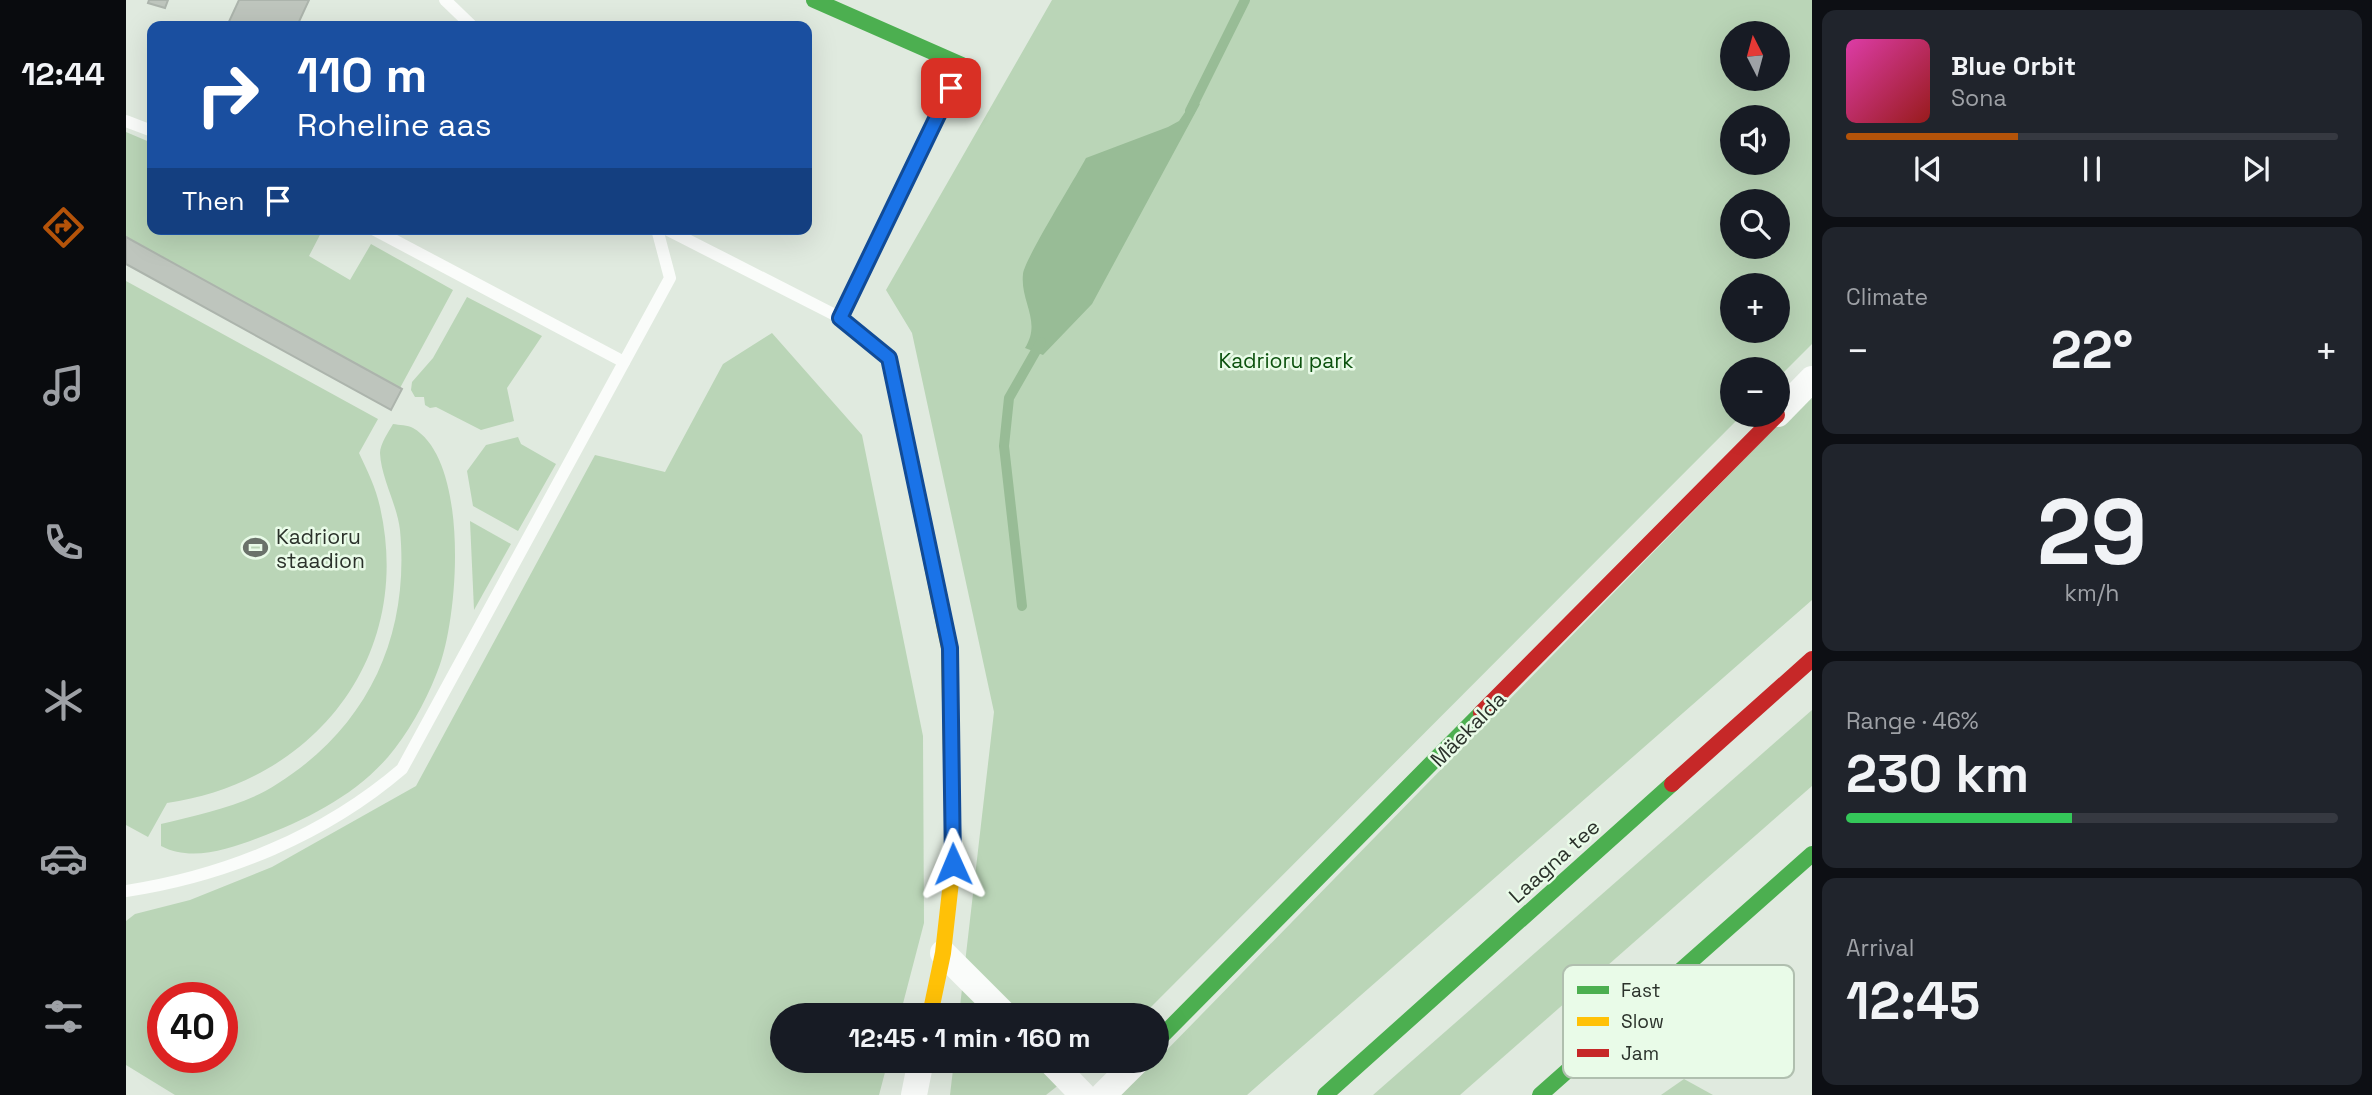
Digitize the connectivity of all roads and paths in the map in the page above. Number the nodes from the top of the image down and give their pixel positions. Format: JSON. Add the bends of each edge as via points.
{"nodes":[{"id":1,"x":445,"y":0,"type":"edge"},
{"id":2,"x":814,"y":0,"type":"edge"},
{"id":3,"x":467,"y":21,"type":"edge"},
{"id":4,"x":126,"y":121,"type":"edge"},
{"id":5,"x":147,"y":129,"type":"edge"},
{"id":6,"x":384,"y":235,"type":"edge"},
{"id":7,"x":659,"y":235,"type":"edge"},
{"id":8,"x":678,"y":235,"type":"edge"},
{"id":9,"x":840,"y":318,"type":"junction"},
{"id":10,"x":624,"y":362,"type":"junction"},
{"id":11,"x":1812,"y":379,"type":"edge"},
{"id":12,"x":1790,"y":401,"type":"edge"},
{"id":13,"x":1764,"y":427,"type":"edge"},
{"id":14,"x":1812,"y":659,"type":"edge"},
{"id":15,"x":1812,"y":854,"type":"edge"},
{"id":16,"x":126,"y":891,"type":"edge"},
{"id":17,"x":943,"y":953,"type":"junction"},
{"id":18,"x":1687,"y":965,"type":"edge"},
{"id":19,"x":933,"y":1003,"type":"edge"},
{"id":20,"x":992,"y":1003,"type":"edge"},
{"id":21,"x":1169,"y":1029,"type":"edge"},
{"id":22,"x":918,"y":1073,"type":"edge"},
{"id":23,"x":1062,"y":1073,"type":"edge"},
{"id":24,"x":1125,"y":1073,"type":"edge"},
{"id":25,"x":1563,"y":1075,"type":"edge"},
{"id":26,"x":914,"y":1095,"type":"edge"},
{"id":27,"x":1083,"y":1095,"type":"edge"},
{"id":28,"x":1104,"y":1095,"type":"edge"},
{"id":29,"x":1325,"y":1095,"type":"edge"},
{"id":30,"x":1540,"y":1095,"type":"edge"}],
"edges":[{"from":1,"to":3,"type":"lane"},
{"from":2,"to":9,"type":"street","via":[[962,65]]},
{"from":4,"to":5,"type":"lane"},
{"from":6,"to":10,"type":"lane"},
{"from":7,"to":10,"type":"lane","via":[[670,278]]},
{"from":8,"to":9,"type":"lane"},
{"from":9,"to":17,"type":"street","via":[[889,358],[950,648],[953,864]]},
{"from":10,"to":16,"type":"lane","via":[[402,769],[367,799],[295,840],[240,863]]},
{"from":11,"to":12,"type":"street","name":"Mäekalda"},
{"from":13,"to":21,"type":"street","name":"Mäekalda"},
{"from":14,"to":29,"type":"street","name":"Laagna tee"},
{"from":15,"to":18,"type":"street"},
{"from":17,"to":19,"type":"street"},
{"from":17,"to":20,"type":"street"},
{"from":22,"to":26,"type":"street"},
{"from":23,"to":27,"type":"street"},
{"from":24,"to":28,"type":"street"},
{"from":25,"to":30,"type":"street"}]}
